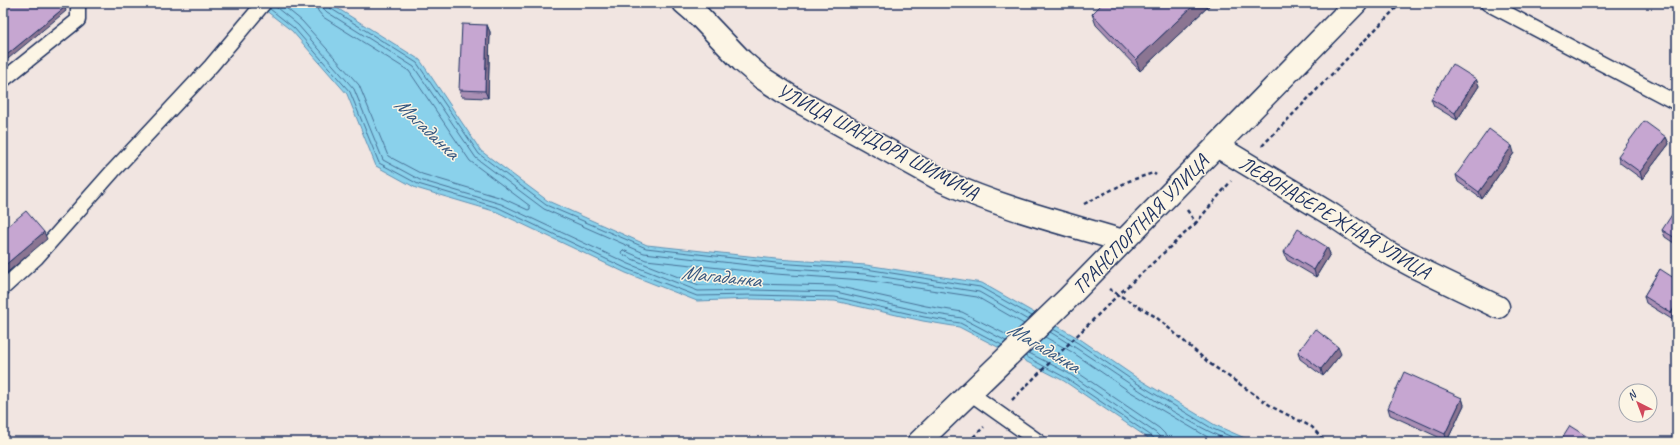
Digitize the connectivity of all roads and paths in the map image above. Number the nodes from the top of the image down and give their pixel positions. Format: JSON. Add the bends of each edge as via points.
{"nodes":[{"id":1,"x":78,"y":3,"type":"edge"},
{"id":2,"x":264,"y":3,"type":"edge"},
{"id":3,"x":684,"y":3,"type":"edge"},
{"id":4,"x":1356,"y":3,"type":"edge"},
{"id":5,"x":1487,"y":3,"type":"edge"},
{"id":6,"x":3,"y":80,"type":"edge"},
{"id":7,"x":1677,"y":103,"type":"edge"},
{"id":8,"x":1217,"y":146,"type":"junction"},
{"id":9,"x":1196,"y":223,"type":"dead end"},
{"id":10,"x":1123,"y":241,"type":"junction"},
{"id":11,"x":1088,"y":277,"type":"junction"},
{"id":12,"x":3,"y":288,"type":"edge"},
{"id":13,"x":1117,"y":295,"type":"junction"},
{"id":14,"x":1498,"y":307,"type":"dead end"},
{"id":15,"x":970,"y":393,"type":"junction"},
{"id":16,"x":1011,"y":400,"type":"dead end"},
{"id":17,"x":919,"y":442,"type":"edge"},
{"id":18,"x":1039,"y":442,"type":"edge"},
{"id":19,"x":1325,"y":442,"type":"edge"}],
"edges":[{"from":1,"to":6,"type":"lane","via":[[78,20]]},
{"from":2,"to":12,"type":"lane","via":[[211,66],[36,258]]},
{"from":3,"to":10,"type":"street","name":"УЛИЦА ШАНДОРА ШИМИЧА","via":[[762,78],[793,98],[925,170],[971,194],[995,203]]},
{"from":4,"to":8,"type":"street","name":"ТРАНСПОРТНАЯ УЛИЦА"},
{"from":5,"to":7,"type":"lane"},
{"from":8,"to":10,"type":"street","name":"ТРАНСПОРТНАЯ УЛИЦА"},
{"from":8,"to":14,"type":"street","name":"ЛЕВОНАБЕРЕЖНАЯ УЛИЦА","via":[[1332,215],[1387,252]]},
{"from":9,"to":13,"type":"path"},
{"from":10,"to":11,"type":"street","name":"ТРАНСПОРТНАЯ УЛИЦА"},
{"from":11,"to":13,"type":"path"},
{"from":11,"to":15,"type":"street","name":"ТРАНСПОРТНАЯ УЛИЦА"},
{"from":13,"to":16,"type":"path"},
{"from":13,"to":19,"type":"path","via":[[1156,317],[1209,364],[1274,408],[1312,428]]},
{"from":15,"to":17,"type":"street","name":"ТРАНСПОРТНАЯ УЛИЦА"},
{"from":15,"to":18,"type":"lane"}]}
